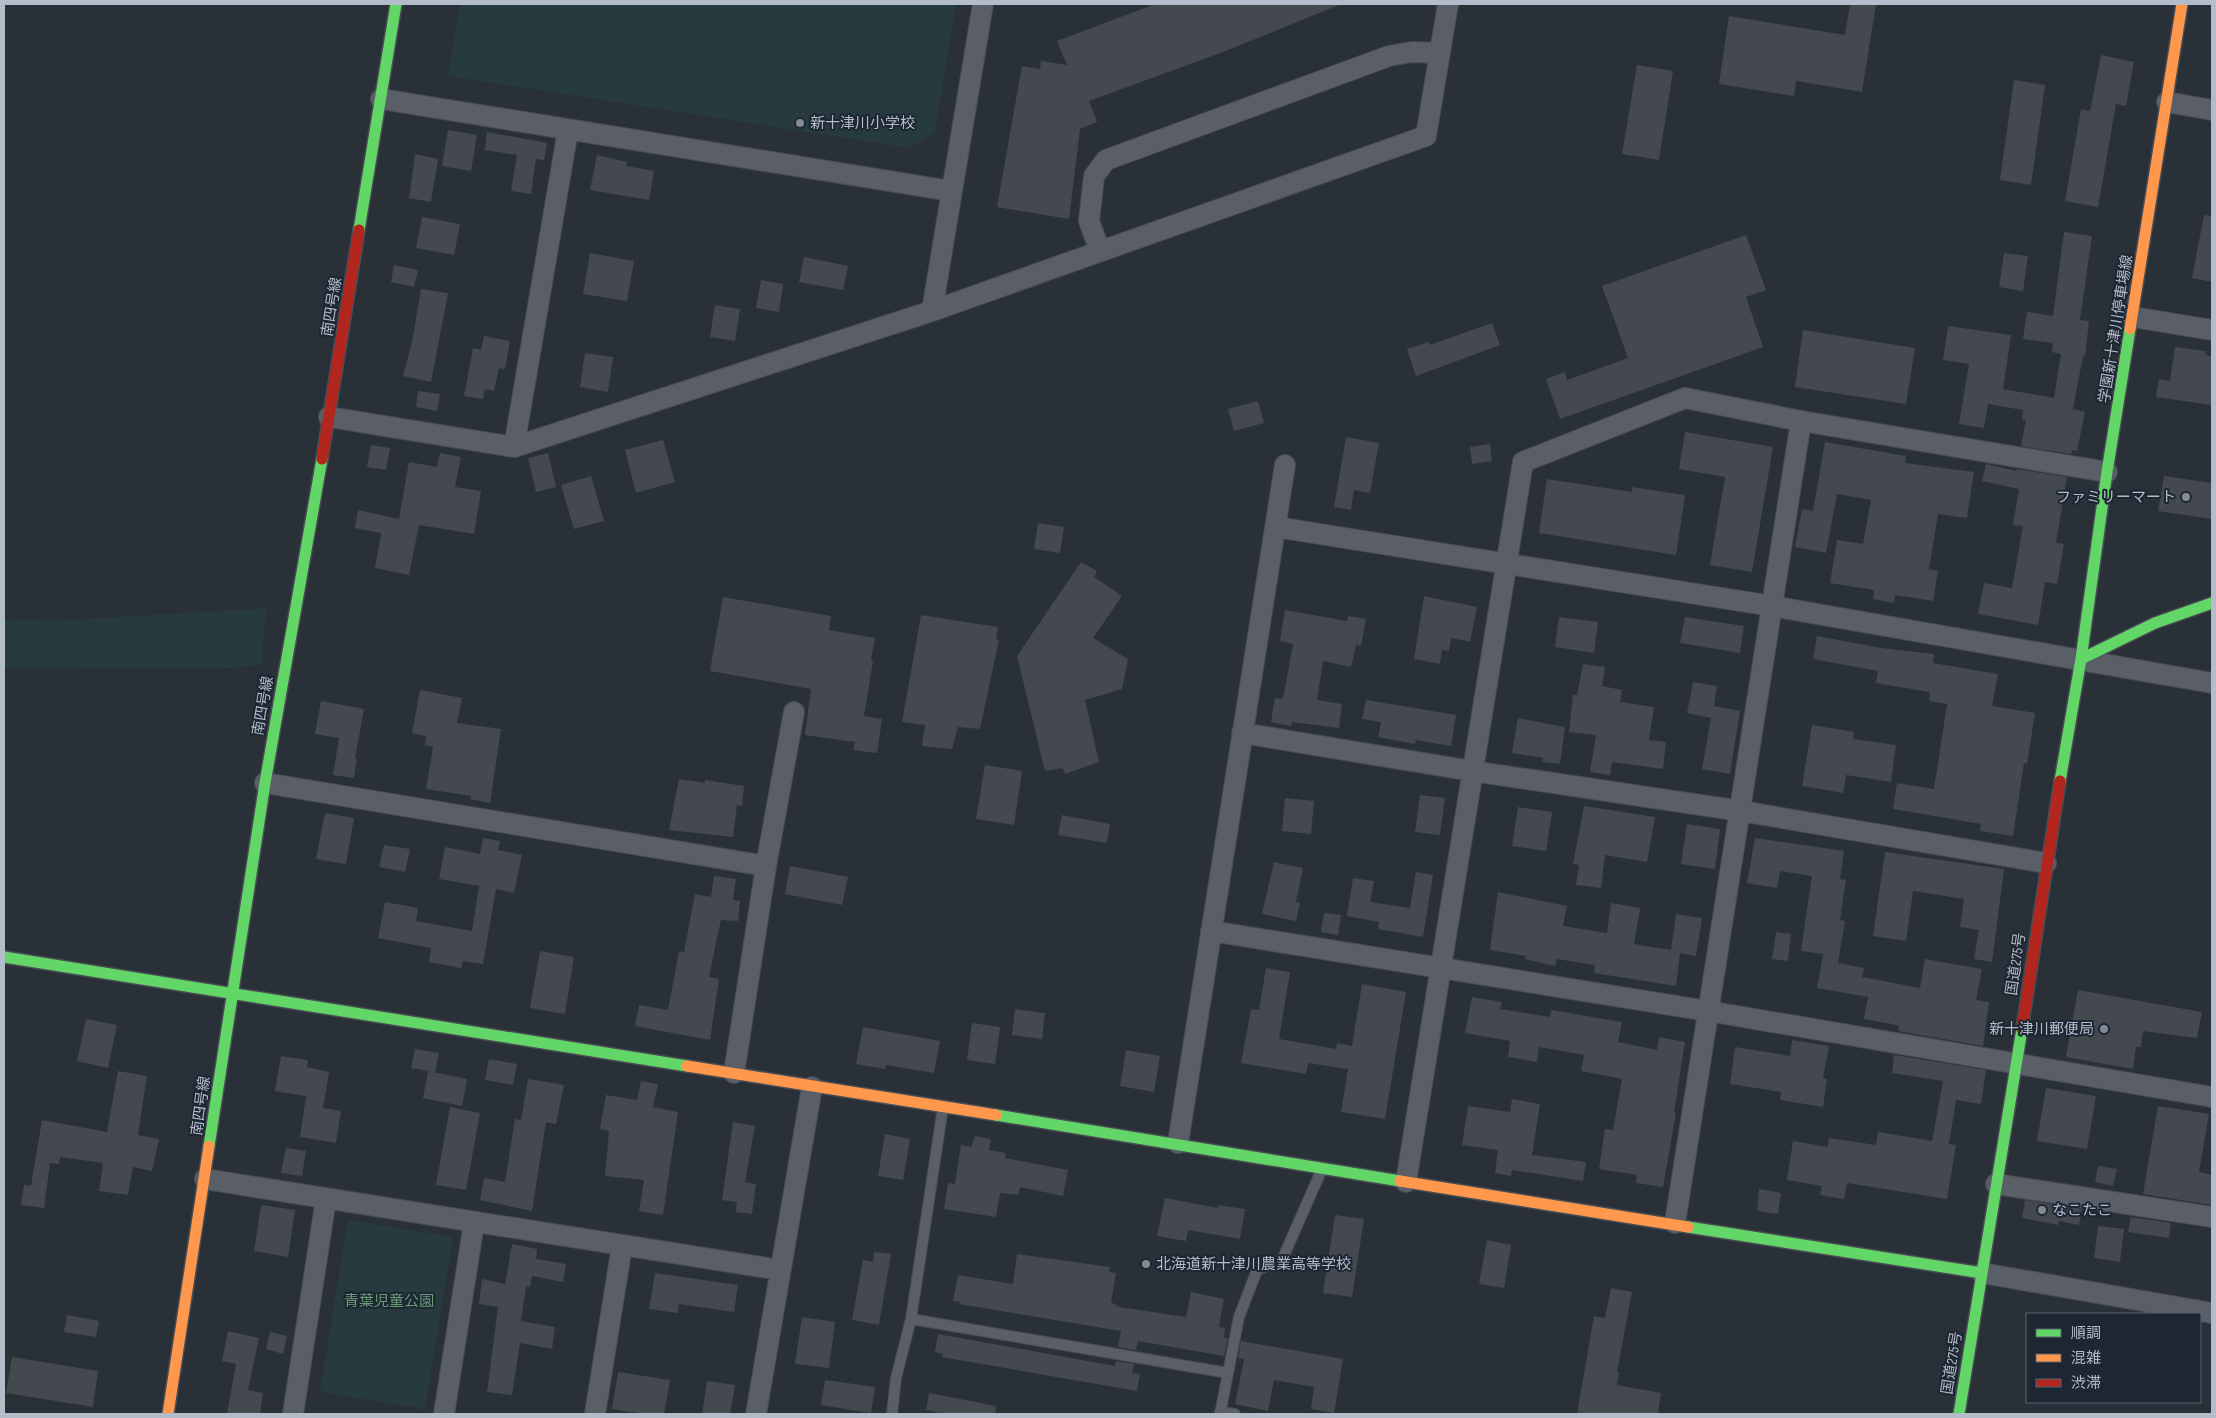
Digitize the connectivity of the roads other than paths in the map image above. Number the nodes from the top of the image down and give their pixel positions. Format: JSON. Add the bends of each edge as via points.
{"nodes":[{"id":1,"x":396,"y":4,"type":"edge"},
{"id":2,"x":983,"y":4,"type":"edge"},
{"id":3,"x":1448,"y":4,"type":"edge"},
{"id":4,"x":2182,"y":4,"type":"edge"},
{"id":5,"x":1440,"y":53,"type":"junction"},
{"id":6,"x":381,"y":99,"type":"junction"},
{"id":7,"x":2167,"y":102,"type":"junction"},
{"id":8,"x":2212,"y":110,"type":"edge"},
{"id":9,"x":568,"y":130,"type":"junction"},
{"id":10,"x":951,"y":190,"type":"junction"},
{"id":11,"x":1100,"y":251,"type":"junction"},
{"id":12,"x":932,"y":311,"type":"junction"},
{"id":13,"x":2133,"y":317,"type":"junction"},
{"id":14,"x":2212,"y":330,"type":"edge"},
{"id":15,"x":329,"y":416,"type":"junction"},
{"id":16,"x":1801,"y":421,"type":"junction"},
{"id":17,"x":514,"y":446,"type":"junction"},
{"id":18,"x":1285,"y":465,"type":"dead end"},
{"id":19,"x":2107,"y":472,"type":"junction"},
{"id":20,"x":1276,"y":527,"type":"junction"},
{"id":21,"x":1506,"y":563,"type":"junction"},
{"id":22,"x":2212,"y":603,"type":"edge"},
{"id":23,"x":1772,"y":606,"type":"junction"},
{"id":24,"x":2081,"y":659,"type":"junction"},
{"id":25,"x":2212,"y":683,"type":"edge"},
{"id":26,"x":794,"y":712,"type":"dead end"},
{"id":27,"x":1242,"y":733,"type":"junction"},
{"id":28,"x":1472,"y":771,"type":"junction"},
{"id":29,"x":266,"y":783,"type":"junction"},
{"id":30,"x":1741,"y":811,"type":"junction"},
{"id":31,"x":2046,"y":863,"type":"junction"},
{"id":32,"x":766,"y":866,"type":"junction"},
{"id":33,"x":1211,"y":931,"type":"junction"},
{"id":34,"x":4,"y":957,"type":"edge"},
{"id":35,"x":1441,"y":968,"type":"junction"},
{"id":36,"x":232,"y":995,"type":"junction"},
{"id":37,"x":1708,"y":1011,"type":"junction"},
{"id":38,"x":2017,"y":1063,"type":"junction"},
{"id":39,"x":734,"y":1073,"type":"junction"},
{"id":40,"x":812,"y":1087,"type":"junction"},
{"id":41,"x":2212,"y":1097,"type":"edge"},
{"id":42,"x":943,"y":1107,"type":"junction"},
{"id":43,"x":1178,"y":1143,"type":"junction"},
{"id":44,"x":1323,"y":1168,"type":"junction"},
{"id":45,"x":205,"y":1179,"type":"junction"},
{"id":46,"x":1406,"y":1182,"type":"junction"},
{"id":47,"x":1996,"y":1184,"type":"junction"},
{"id":48,"x":326,"y":1199,"type":"junction"},
{"id":49,"x":2212,"y":1218,"type":"edge"},
{"id":50,"x":474,"y":1223,"type":"junction"},
{"id":51,"x":1676,"y":1224,"type":"junction"},
{"id":52,"x":622,"y":1246,"type":"junction"},
{"id":53,"x":780,"y":1270,"type":"junction"},
{"id":54,"x":1982,"y":1273,"type":"junction"},
{"id":55,"x":2212,"y":1313,"type":"edge"},
{"id":56,"x":911,"y":1319,"type":"junction"},
{"id":57,"x":1228,"y":1373,"type":"junction"},
{"id":58,"x":1220,"y":1413,"type":"edge"},
{"id":59,"x":168,"y":1414,"type":"edge"},
{"id":60,"x":293,"y":1414,"type":"edge"},
{"id":61,"x":444,"y":1414,"type":"edge"},
{"id":62,"x":595,"y":1414,"type":"edge"},
{"id":63,"x":756,"y":1414,"type":"edge"},
{"id":64,"x":892,"y":1414,"type":"edge"},
{"id":65,"x":1235,"y":1414,"type":"edge"},
{"id":66,"x":1959,"y":1414,"type":"edge"}],
"edges":[{"from":1,"to":6,"type":"main road","name":"南四号線"},
{"from":2,"to":10,"type":"street"},
{"from":3,"to":5,"type":"street"},
{"from":4,"to":7,"type":"main road","name":"学園新十津川停車場線"},
{"from":5,"to":11,"type":"street","via":[[1426,136]]},
{"from":5,"to":11,"type":"street","via":[[1412,52],[1389,56],[1106,160],[1094,176],[1089,221]]},
{"from":6,"to":9,"type":"street"},
{"from":6,"to":15,"type":"main road","name":"南四号線"},
{"from":7,"to":8,"type":"street"},
{"from":7,"to":13,"type":"main road","name":"学園新十津川停車場線"},
{"from":9,"to":10,"type":"street"},
{"from":9,"to":17,"type":"street"},
{"from":10,"to":12,"type":"street"},
{"from":11,"to":12,"type":"street"},
{"from":12,"to":17,"type":"street"},
{"from":13,"to":14,"type":"street"},
{"from":13,"to":19,"type":"main road","name":"学園新十津川停車場線"},
{"from":15,"to":17,"type":"street"},
{"from":15,"to":29,"type":"main road","name":"南四号線"},
{"from":16,"to":19,"type":"street"},
{"from":16,"to":21,"type":"street","via":[[1684,398],[1523,462]]},
{"from":16,"to":23,"type":"street"},
{"from":18,"to":20,"type":"street"},
{"from":19,"to":24,"type":"main road","name":"学園新十津川停車場線"},
{"from":20,"to":21,"type":"street"},
{"from":20,"to":27,"type":"street"},
{"from":21,"to":23,"type":"street"},
{"from":21,"to":28,"type":"street"},
{"from":22,"to":24,"type":"main road","via":[[2155,622]]},
{"from":23,"to":24,"type":"street"},
{"from":23,"to":30,"type":"street"},
{"from":24,"to":25,"type":"street"},
{"from":24,"to":31,"type":"main road","name":"国道275号"},
{"from":26,"to":32,"type":"street"},
{"from":27,"to":28,"type":"street"},
{"from":27,"to":33,"type":"street"},
{"from":28,"to":30,"type":"street"},
{"from":28,"to":35,"type":"street"},
{"from":29,"to":32,"type":"street"},
{"from":29,"to":36,"type":"main road","name":"南四号線"},
{"from":30,"to":31,"type":"street"},
{"from":30,"to":37,"type":"street"},
{"from":31,"to":38,"type":"main road","name":"国道275号"},
{"from":32,"to":39,"type":"street"},
{"from":33,"to":35,"type":"street"},
{"from":33,"to":43,"type":"street"},
{"from":34,"to":36,"type":"main road"},
{"from":35,"to":37,"type":"street"},
{"from":35,"to":46,"type":"street"},
{"from":36,"to":39,"type":"main road"},
{"from":36,"to":45,"type":"main road","name":"南四号線"},
{"from":37,"to":38,"type":"street"},
{"from":37,"to":51,"type":"street"},
{"from":38,"to":41,"type":"street"},
{"from":38,"to":47,"type":"main road","name":"国道275号"},
{"from":39,"to":40,"type":"main road"},
{"from":40,"to":42,"type":"main road"},
{"from":40,"to":53,"type":"street"},
{"from":42,"to":43,"type":"main road"},
{"from":42,"to":56,"type":"lane"},
{"from":43,"to":44,"type":"main road"},
{"from":44,"to":46,"type":"main road"},
{"from":44,"to":57,"type":"lane","via":[[1282,1260],[1257,1270],[1239,1317]]},
{"from":45,"to":48,"type":"street"},
{"from":45,"to":59,"type":"main road","name":"南四号線"},
{"from":46,"to":51,"type":"main road"},
{"from":47,"to":49,"type":"street"},
{"from":47,"to":54,"type":"main road","name":"国道275号"},
{"from":48,"to":50,"type":"street"},
{"from":48,"to":60,"type":"street"},
{"from":50,"to":52,"type":"street"},
{"from":50,"to":61,"type":"street"},
{"from":51,"to":54,"type":"main road"},
{"from":52,"to":53,"type":"street"},
{"from":52,"to":62,"type":"street"},
{"from":53,"to":63,"type":"street"},
{"from":54,"to":55,"type":"street"},
{"from":54,"to":66,"type":"main road","name":"国道275号"},
{"from":56,"to":57,"type":"lane"},
{"from":56,"to":64,"type":"lane","via":[[896,1378]]},
{"from":57,"to":58,"type":"lane"},
{"from":58,"to":65,"type":"lane"}]}
